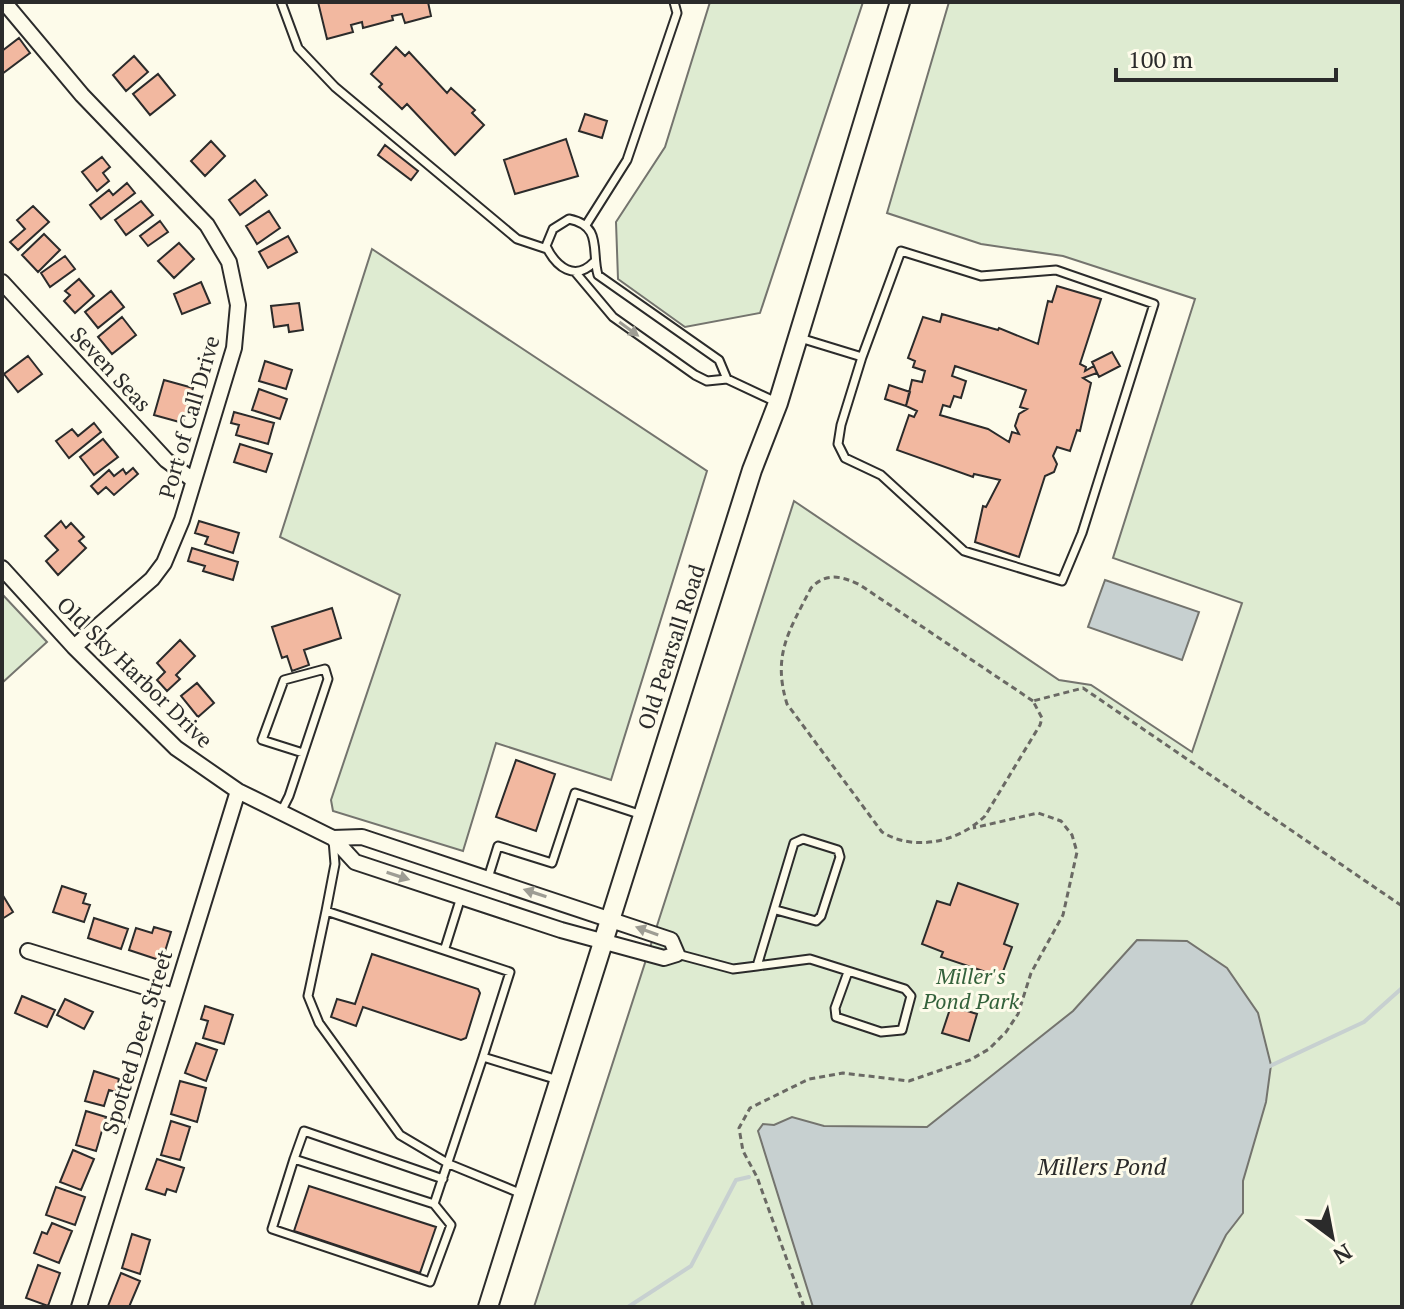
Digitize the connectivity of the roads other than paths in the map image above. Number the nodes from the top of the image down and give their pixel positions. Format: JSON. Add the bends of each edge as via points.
{"nodes":[{"id":1,"x":4,"y":2,"type":"edge"},
{"id":2,"x":281,"y":2,"type":"edge"},
{"id":3,"x":674,"y":2,"type":"edge"},
{"id":4,"x":900,"y":2,"type":"edge"},
{"id":5,"x":586,"y":225,"type":"junction"},
{"id":6,"x":547,"y":249,"type":"junction"},
{"id":7,"x":594,"y":262,"type":"junction"},
{"id":8,"x":576,"y":273,"type":"junction"},
{"id":9,"x":2,"y":282,"type":"edge"},
{"id":10,"x":798,"y":338,"type":"junction"},
{"id":11,"x":862,"y":357,"type":"junction"},
{"id":12,"x":727,"y":379,"type":"junction"},
{"id":13,"x":778,"y":403,"type":"junction"},
{"id":14,"x":193,"y":480,"type":"junction"},
{"id":15,"x":2,"y":568,"type":"edge"},
{"id":16,"x":74,"y":647,"type":"junction"},
{"id":17,"x":303,"y":753,"type":"junction"},
{"id":18,"x":238,"y":791,"type":"junction"},
{"id":19,"x":280,"y":814,"type":"junction"},
{"id":20,"x":642,"y":815,"type":"junction"},
{"id":21,"x":333,"y":838,"type":"junction"},
{"id":22,"x":488,"y":878,"type":"junction"},
{"id":23,"x":461,"y":897,"type":"junction"},
{"id":24,"x":776,"y":910,"type":"junction"},
{"id":25,"x":326,"y":911,"type":"junction"},
{"id":26,"x":609,"y":918,"type":"junction"},
{"id":27,"x":602,"y":940,"type":"junction"},
{"id":28,"x":445,"y":948,"type":"junction"},
{"id":29,"x":28,"y":951,"type":"dead end"},
{"id":30,"x":677,"y":954,"type":"junction"},
{"id":31,"x":757,"y":966,"type":"junction"},
{"id":32,"x":848,"y":972,"type":"junction"},
{"id":33,"x":174,"y":996,"type":"junction"},
{"id":34,"x":483,"y":1057,"type":"junction"},
{"id":35,"x":558,"y":1080,"type":"junction"},
{"id":36,"x":294,"y":1159,"type":"junction"},
{"id":37,"x":449,"y":1164,"type":"junction"},
{"id":38,"x":443,"y":1179,"type":"junction"},
{"id":39,"x":522,"y":1194,"type":"junction"},
{"id":40,"x":434,"y":1204,"type":"junction"},
{"id":41,"x":79,"y":1307,"type":"edge"},
{"id":42,"x":488,"y":1307,"type":"edge"}],
"edges":[{"from":1,"to":14,"type":"street","name":"Port of Call Drive","via":[[82,95],[207,225],[229,262],[237,291],[237,334]]},
{"from":2,"to":6,"type":"lane","via":[[298,48],[335,87],[517,239]]},
{"from":3,"to":5,"type":"lane","via":[[677,13],[627,160]]},
{"from":4,"to":10,"type":"main road","name":"Old Pearsall Road"},
{"from":5,"to":6,"type":"lane","via":[[561,222]]},
{"from":5,"to":7,"type":"lane","via":[[596,239]]},
{"from":6,"to":8,"type":"lane","via":[[557,264]]},
{"from":7,"to":8,"type":"lane"},
{"from":7,"to":12,"type":"lane","via":[[598,275],[719,360]]},
{"from":8,"to":12,"type":"lane","one_way":true,"via":[[613,317],[680,365],[707,381]]},
{"from":9,"to":14,"type":"street","name":"Seven Seas","via":[[166,460]]},
{"from":10,"to":11,"type":"lane"},
{"from":10,"to":13,"type":"main road","name":"Old Pearsall Road"},
{"from":11,"to":11,"type":"lane","via":[[841,425],[838,444],[845,458],[881,475],[964,551],[1062,581],[1154,304],[1056,270],[981,276],[901,251]]},
{"from":12,"to":13,"type":"lane"},
{"from":13,"to":20,"type":"main road","name":"Old Pearsall Road"},
{"from":14,"to":16,"type":"street","name":"Port of Call Drive","via":[[164,563]]},
{"from":15,"to":16,"type":"street","name":"Old Sky Harbor Drive"},
{"from":16,"to":18,"type":"street","name":"Old Sky Harbor Drive","via":[[176,748]]},
{"from":17,"to":17,"type":"lane","via":[[328,679],[325,669],[284,680],[262,740]]},
{"from":17,"to":19,"type":"lane"},
{"from":18,"to":19,"type":"street","name":"Old Sky Harbor Drive"},
{"from":18,"to":33,"type":"street","name":"Spotted Deer Street"},
{"from":19,"to":21,"type":"street","name":"Old Sky Harbor Drive"},
{"from":20,"to":22,"type":"lane","via":[[575,793],[552,863],[498,846]]},
{"from":20,"to":26,"type":"main road","name":"Old Pearsall Road"},
{"from":21,"to":22,"type":"street","name":"Old Sky Harbor Drive","via":[[362,837]]},
{"from":21,"to":23,"type":"street","name":"Old Sky Harbor Drive","one_way":true,"via":[[355,862]]},
{"from":21,"to":25,"type":"lane","via":[[335,864]]},
{"from":26,"to":22,"type":"street","name":"Old Sky Harbor Drive","one_way":true},
{"from":23,"to":27,"type":"street","name":"Old Sky Harbor Drive"},
{"from":23,"to":28,"type":"lane"},
{"from":24,"to":24,"type":"lane","via":[[794,843],[803,839],[838,850],[816,921]]},
{"from":24,"to":31,"type":"lane"},
{"from":25,"to":28,"type":"lane"},
{"from":25,"to":37,"type":"lane","via":[[308,996],[319,1023],[400,1135]]},
{"from":26,"to":27,"type":"main road","name":"Old Pearsall Road"},
{"from":30,"to":26,"type":"street","name":"Old Sky Harbor Drive","one_way":true,"via":[[671,940]]},
{"from":27,"to":30,"type":"street","name":"Old Sky Harbor Drive","via":[[664,958]]},
{"from":27,"to":35,"type":"main road","name":"Old Pearsall Road"},
{"from":28,"to":34,"type":"lane","via":[[510,972]]},
{"from":29,"to":33,"type":"street"},
{"from":30,"to":31,"type":"lane","via":[[733,969]]},
{"from":31,"to":32,"type":"lane","via":[[810,959]]},
{"from":32,"to":32,"type":"lane","via":[[905,989],[911,996],[902,1030],[881,1032],[836,1017]]},
{"from":33,"to":41,"type":"street","name":"Spotted Deer Street"},
{"from":34,"to":35,"type":"lane"},
{"from":34,"to":37,"type":"lane"},
{"from":35,"to":39,"type":"main road","name":"Old Pearsall Road"},
{"from":36,"to":38,"type":"lane","via":[[304,1131]]},
{"from":36,"to":40,"type":"lane"},
{"from":36,"to":40,"type":"lane","via":[[272,1229],[430,1282],[451,1225]]},
{"from":37,"to":38,"type":"lane"},
{"from":37,"to":39,"type":"lane"},
{"from":38,"to":40,"type":"lane"},
{"from":39,"to":42,"type":"main road","name":"Old Pearsall Road"}]}
